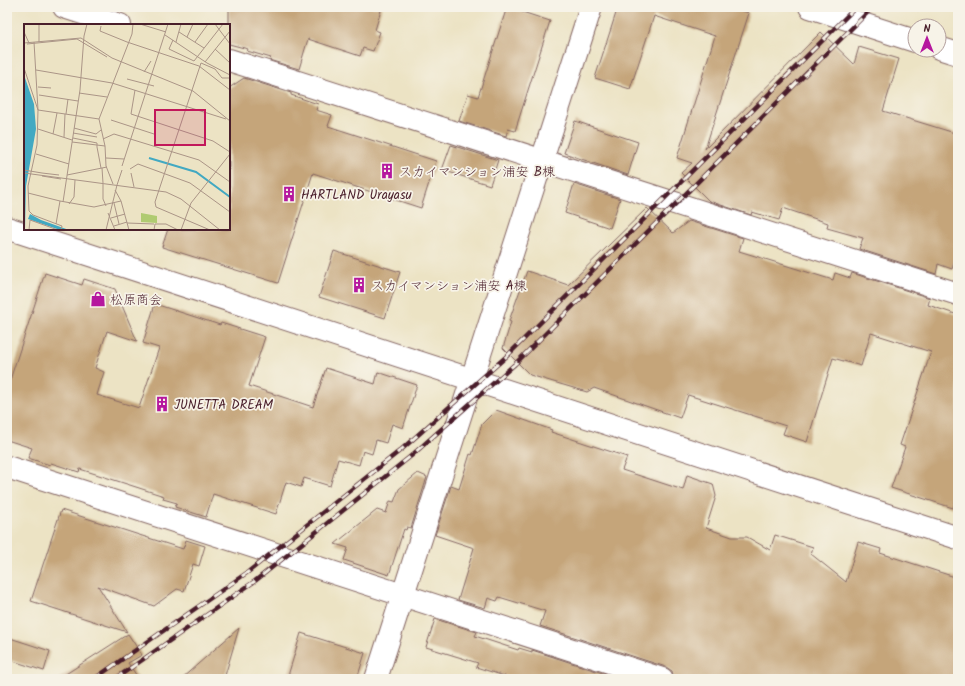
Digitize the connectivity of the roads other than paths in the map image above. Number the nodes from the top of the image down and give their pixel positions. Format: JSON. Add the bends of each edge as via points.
{"nodes":[{"id":1,"x":64,"y":7,"type":"edge"},
{"id":2,"x":591,"y":7,"type":"edge"},
{"id":3,"x":810,"y":7,"type":"edge"},
{"id":4,"x":117,"y":24,"type":"edge"},
{"id":5,"x":907,"y":37,"type":"edge"},
{"id":6,"x":947,"y":51,"type":"edge"},
{"id":7,"x":958,"y":54,"type":"edge"},
{"id":8,"x":230,"y":60,"type":"edge"},
{"id":9,"x":542,"y":160,"type":"junction"},
{"id":10,"x":7,"y":228,"type":"edge"},
{"id":11,"x":958,"y":294,"type":"edge"},
{"id":12,"x":472,"y":379,"type":"junction"},
{"id":13,"x":7,"y":467,"type":"edge"},
{"id":14,"x":958,"y":538,"type":"edge"},
{"id":15,"x":403,"y":594,"type":"junction"},
{"id":16,"x":376,"y":679,"type":"edge"},
{"id":17,"x":662,"y":679,"type":"edge"}],
"edges":[{"from":1,"to":4,"type":"street"},
{"from":2,"to":9,"type":"street"},
{"from":3,"to":5,"type":"street"},
{"from":6,"to":7,"type":"street"},
{"from":8,"to":9,"type":"street"},
{"from":9,"to":11,"type":"street"},
{"from":9,"to":12,"type":"street"},
{"from":10,"to":12,"type":"street"},
{"from":12,"to":14,"type":"street"},
{"from":12,"to":15,"type":"street"},
{"from":13,"to":15,"type":"street"},
{"from":15,"to":16,"type":"street"},
{"from":15,"to":17,"type":"street"}]}
